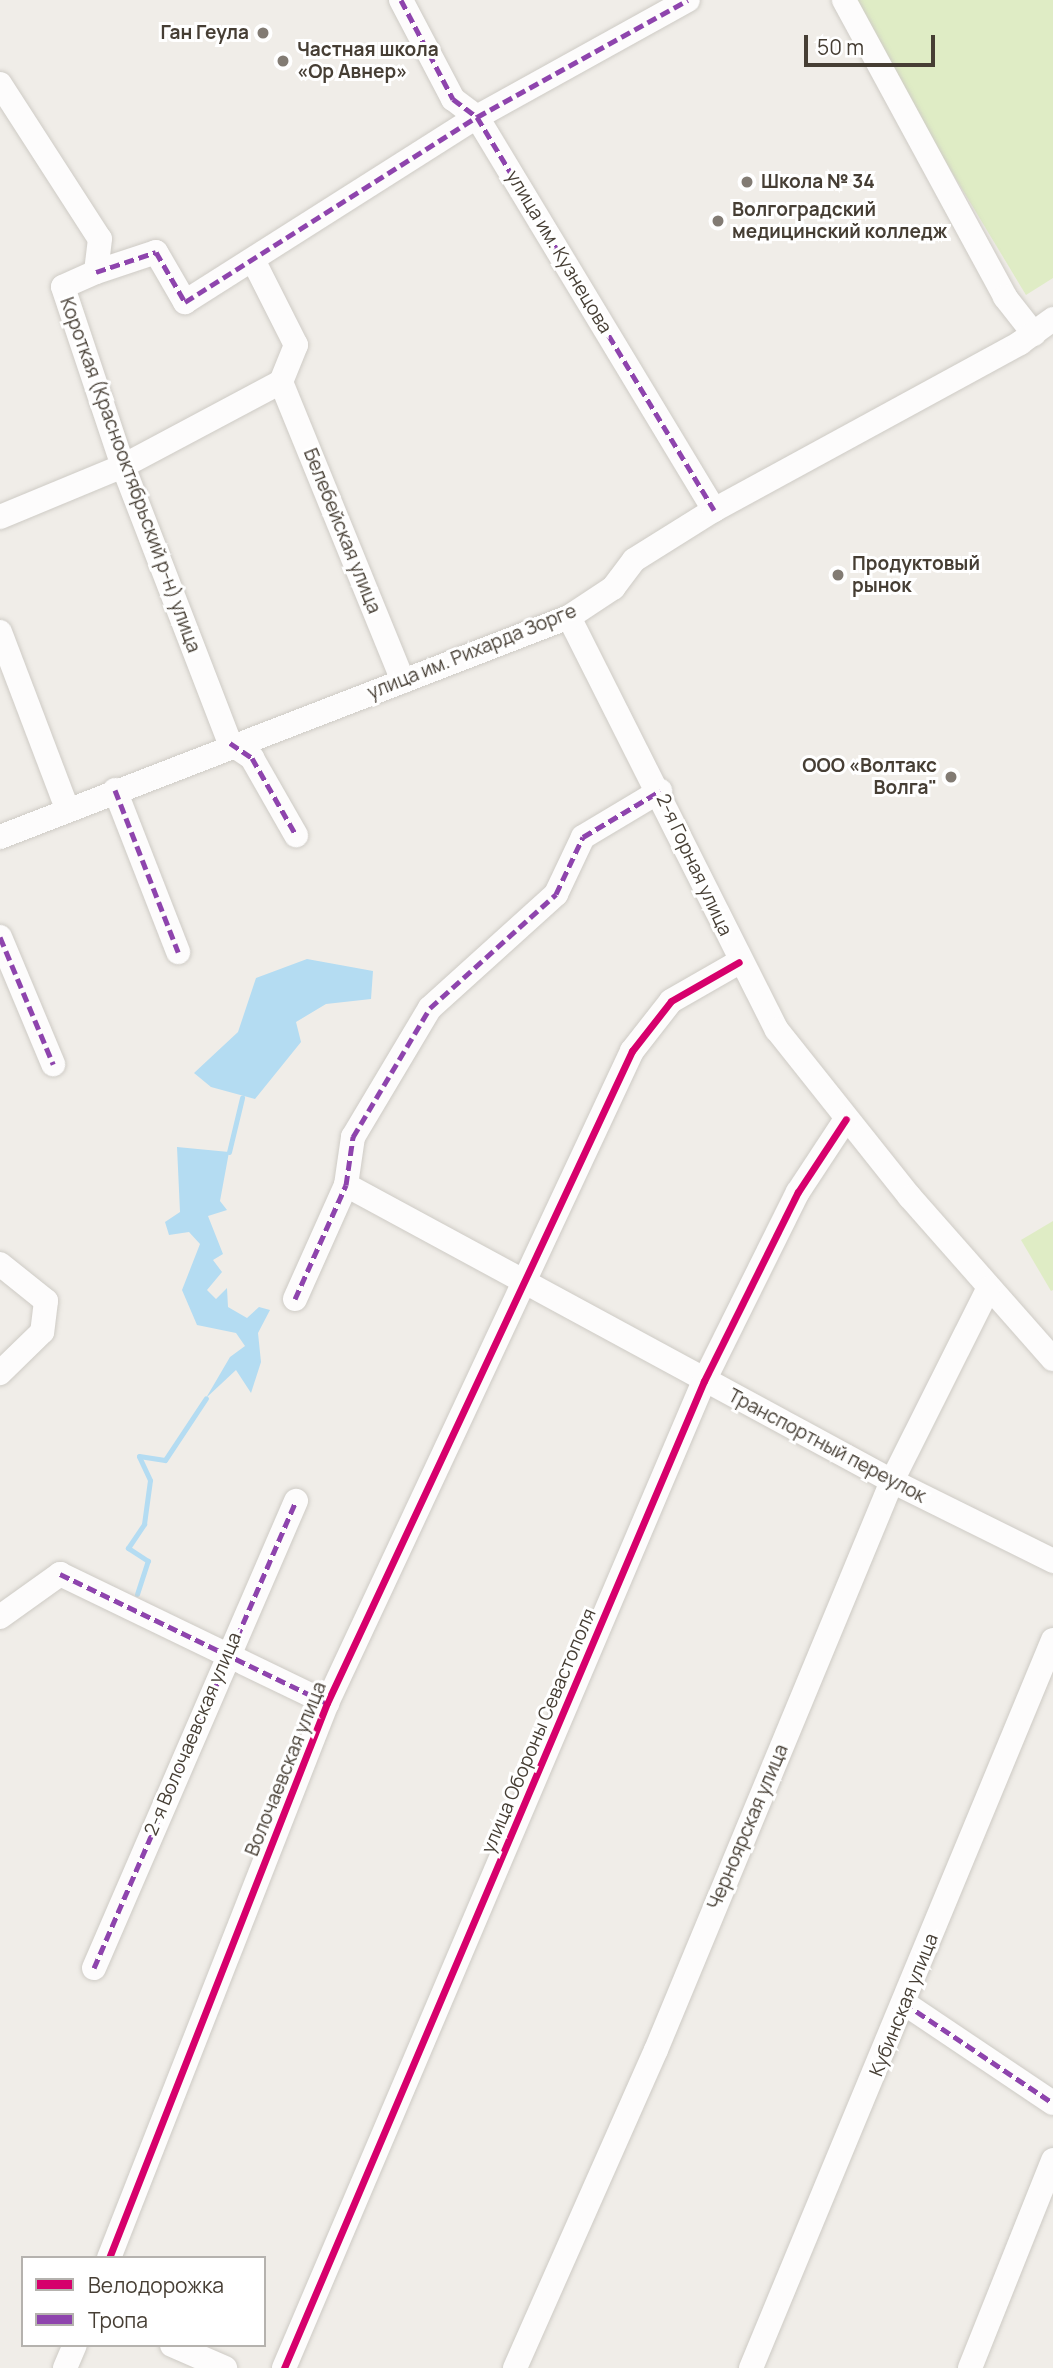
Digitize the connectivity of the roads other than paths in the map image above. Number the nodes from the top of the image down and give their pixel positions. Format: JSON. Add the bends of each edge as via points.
{"nodes":[{"id":1,"x":401,"y":0,"type":"edge"},
{"id":2,"x":688,"y":0,"type":"edge"},
{"id":3,"x":844,"y":0,"type":"edge"},
{"id":4,"x":0,"y":84,"type":"edge"},
{"id":5,"x":477,"y":117,"type":"junction"},
{"id":6,"x":254,"y":262,"type":"junction"},
{"id":7,"x":96,"y":272,"type":"junction"},
{"id":8,"x":1043,"y":327,"type":"edge"},
{"id":9,"x":281,"y":382,"type":"junction"},
{"id":10,"x":123,"y":466,"type":"junction"},
{"id":11,"x":714,"y":510,"type":"junction"},
{"id":12,"x":0,"y":517,"type":"edge"},
{"id":13,"x":569,"y":617,"type":"junction"},
{"id":14,"x":0,"y":632,"type":"edge"},
{"id":15,"x":403,"y":681,"type":"junction"},
{"id":16,"x":230,"y":743,"type":"junction"},
{"id":17,"x":115,"y":790,"type":"junction"},
{"id":18,"x":660,"y":791,"type":"junction"},
{"id":19,"x":67,"y":808,"type":"junction"},
{"id":20,"x":296,"y":835,"type":"dead end"},
{"id":21,"x":0,"y":837,"type":"edge"},
{"id":22,"x":0,"y":937,"type":"edge"},
{"id":23,"x":178,"y":952,"type":"dead end"},
{"id":24,"x":739,"y":961,"type":"junction"},
{"id":25,"x":52,"y":1064,"type":"dead end"},
{"id":26,"x":846,"y":1119,"type":"junction"},
{"id":27,"x":346,"y":1185,"type":"junction"},
{"id":28,"x":0,"y":1264,"type":"edge"},
{"id":29,"x":526,"y":1284,"type":"junction"},
{"id":30,"x":988,"y":1289,"type":"junction"},
{"id":31,"x":295,"y":1299,"type":"dead end"},
{"id":32,"x":1053,"y":1359,"type":"edge"},
{"id":33,"x":0,"y":1373,"type":"edge"},
{"id":34,"x":704,"y":1381,"type":"junction"},
{"id":35,"x":892,"y":1481,"type":"junction"},
{"id":36,"x":296,"y":1502,"type":"dead end"},
{"id":37,"x":1053,"y":1561,"type":"edge"},
{"id":38,"x":0,"y":1617,"type":"edge"},
{"id":39,"x":1053,"y":1640,"type":"edge"},
{"id":40,"x":224,"y":1657,"type":"junction"},
{"id":41,"x":327,"y":1703,"type":"junction"},
{"id":42,"x":94,"y":1968,"type":"dead end"},
{"id":43,"x":904,"y":2003,"type":"junction"},
{"id":44,"x":1053,"y":2103,"type":"edge"},
{"id":45,"x":1053,"y":2160,"type":"edge"},
{"id":46,"x":110,"y":2256,"type":"edge"},
{"id":47,"x":74,"y":2347,"type":"edge"},
{"id":48,"x":177,"y":2347,"type":"edge"},
{"id":49,"x":65,"y":2368,"type":"edge"},
{"id":50,"x":225,"y":2368,"type":"edge"},
{"id":51,"x":284,"y":2368,"type":"edge"},
{"id":52,"x":514,"y":2368,"type":"edge"},
{"id":53,"x":751,"y":2368,"type":"edge"},
{"id":54,"x":970,"y":2368,"type":"edge"}],
"edges":[{"from":1,"to":5,"type":"street","name":"улица им. Кузнецова","via":[[453,99]]},
{"from":2,"to":5,"type":"street"},
{"from":3,"to":8,"type":"street","via":[[1005,297]]},
{"from":4,"to":7,"type":"street","via":[[100,239]]},
{"from":5,"to":6,"type":"street"},
{"from":5,"to":11,"type":"street","name":"улица им. Кузнецова"},
{"from":6,"to":7,"type":"street","via":[[185,302],[156,253]]},
{"from":6,"to":9,"type":"street","via":[[296,345]]},
{"from":7,"to":10,"type":"street","name":"Короткая (Краснооктябрьский р-н) улица","via":[[63,287]]},
{"from":8,"to":11,"type":"street","name":"улица им. Рихарда Зорге"},
{"from":9,"to":10,"type":"street"},
{"from":9,"to":15,"type":"street","name":"Белебейская улица"},
{"from":10,"to":12,"type":"street"},
{"from":10,"to":16,"type":"street","name":"Короткая (Краснооктябрьский р-н) улица"},
{"from":11,"to":13,"type":"street","name":"улица им. Рихарда Зорге","via":[[634,560],[613,588]]},
{"from":13,"to":15,"type":"street","name":"улица им. Рихарда Зорге"},
{"from":13,"to":18,"type":"street","name":"2-я Горная улица"},
{"from":14,"to":19,"type":"street"},
{"from":15,"to":16,"type":"street","name":"улица им. Рихарда Зорге"},
{"from":16,"to":17,"type":"street","name":"улица им. Рихарда Зорге"},
{"from":16,"to":20,"type":"street","via":[[252,758]]},
{"from":17,"to":19,"type":"street","name":"улица им. Рихарда Зорге"},
{"from":17,"to":23,"type":"street"},
{"from":18,"to":24,"type":"street","name":"2-я Горная улица"},
{"from":18,"to":27,"type":"street","via":[[583,837],[556,894],[430,1008],[353,1136]]},
{"from":19,"to":21,"type":"street","name":"улица им. Рихарда Зорге"},
{"from":22,"to":25,"type":"street"},
{"from":24,"to":26,"type":"street","name":"2-я Горная улица","via":[[777,1030]]},
{"from":24,"to":29,"type":"street","name":"Волочаевская улица","via":[[671,1001],[632,1051]]},
{"from":26,"to":30,"type":"street","name":"2-я Горная улица"},
{"from":26,"to":34,"type":"street","name":"улица Обороны Севастополя","via":[[792,1204]]},
{"from":27,"to":29,"type":"street","name":"Транспортный переулок"},
{"from":27,"to":31,"type":"street"},
{"from":28,"to":33,"type":"street","via":[[46,1301],[42,1332]]},
{"from":29,"to":34,"type":"street","name":"Транспортный переулок"},
{"from":29,"to":41,"type":"street","name":"Волочаевская улица"},
{"from":30,"to":32,"type":"street","name":"2-я Горная улица"},
{"from":30,"to":35,"type":"street","name":"Черноярская улица"},
{"from":34,"to":35,"type":"street","name":"Транспортный переулок"},
{"from":34,"to":51,"type":"street","name":"улица Обороны Севастополя"},
{"from":35,"to":37,"type":"street","name":"Транспортный переулок"},
{"from":35,"to":52,"type":"street","name":"Черноярская улица","via":[[656,2050]]},
{"from":36,"to":40,"type":"street","name":"2-я Волочаевская улица"},
{"from":38,"to":40,"type":"street","via":[[60,1574]]},
{"from":39,"to":43,"type":"street","name":"Кубинская улица"},
{"from":40,"to":41,"type":"street"},
{"from":40,"to":42,"type":"street","name":"2-я Волочаевская улица"},
{"from":41,"to":46,"type":"street","name":"Волочаевская улица"},
{"from":43,"to":44,"type":"street"},
{"from":43,"to":53,"type":"street","name":"Кубинская улица"},
{"from":45,"to":54,"type":"street"},
{"from":47,"to":49,"type":"street"},
{"from":48,"to":50,"type":"street"}]}
